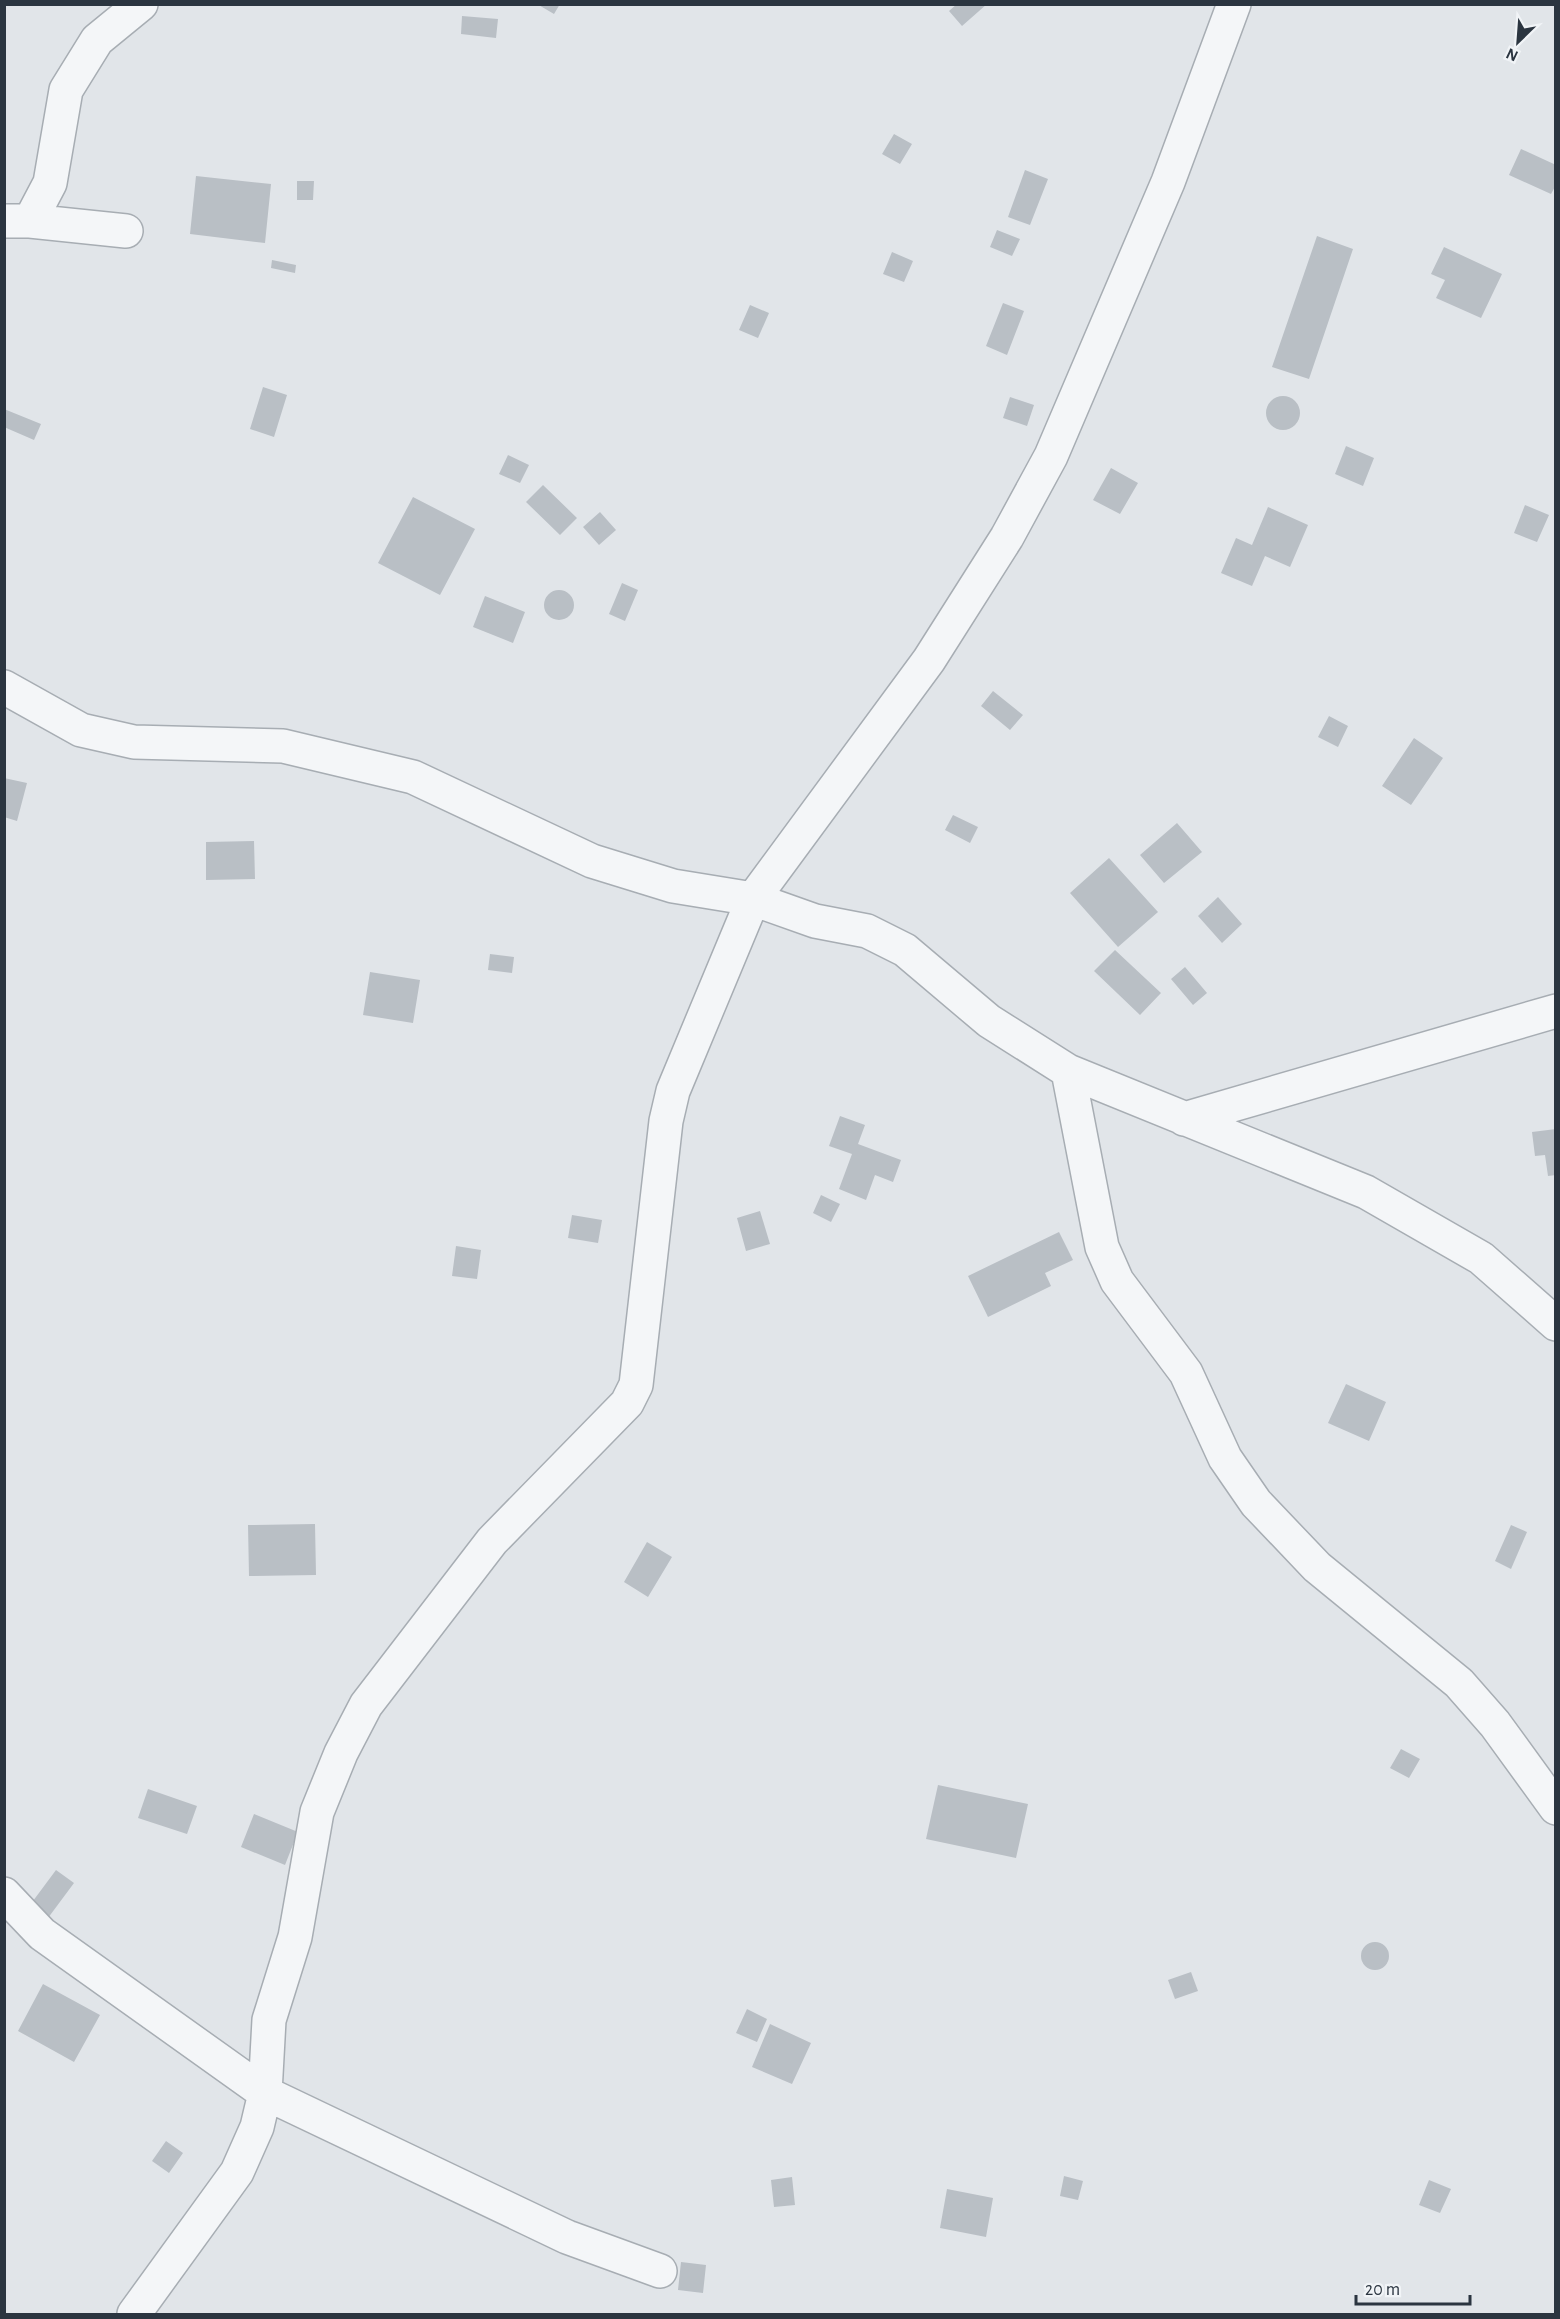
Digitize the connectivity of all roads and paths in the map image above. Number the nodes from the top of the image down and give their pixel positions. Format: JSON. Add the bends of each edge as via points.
{"nodes":[{"id":1,"x":141,"y":4,"type":"edge"},
{"id":2,"x":1234,"y":4,"type":"edge"},
{"id":3,"x":17,"y":221,"type":"edge"},
{"id":4,"x":126,"y":231,"type":"dead end"},
{"id":5,"x":4,"y":687,"type":"edge"},
{"id":6,"x":753,"y":899,"type":"junction"},
{"id":7,"x":1556,"y":1011,"type":"edge"},
{"id":8,"x":1068,"y":1071,"type":"junction"},
{"id":9,"x":1184,"y":1119,"type":"junction"},
{"id":10,"x":1556,"y":1324,"type":"edge"},
{"id":11,"x":1556,"y":1808,"type":"edge"},
{"id":12,"x":4,"y":1894,"type":"edge"},
{"id":13,"x":265,"y":2093,"type":"junction"},
{"id":14,"x":660,"y":2271,"type":"dead end"},
{"id":15,"x":134,"y":2314,"type":"edge"}],
"edges":[{"from":1,"to":3,"type":"street","via":[[97,40],[66,90],[50,183]]},
{"from":2,"to":6,"type":"street","via":[[1168,182],[1051,456],[1007,537],[929,660]]},
{"from":3,"to":4,"type":"street"},
{"from":5,"to":6,"type":"street","via":[[81,730],[134,742],[283,746],[412,777],[592,861],[673,886]]},
{"from":6,"to":8,"type":"street","via":[[815,921],[867,931],[905,950],[989,1021]]},
{"from":6,"to":13,"type":"street","via":[[673,1092],[666,1121],[636,1385],[627,1403],[492,1541],[366,1706],[341,1753],[317,1812],[295,1937],[269,2020]]},
{"from":7,"to":9,"type":"street"},
{"from":8,"to":9,"type":"street"},
{"from":8,"to":11,"type":"street","via":[[1102,1247],[1117,1281],[1186,1373],[1225,1458],[1256,1503],[1317,1568],[1459,1683],[1495,1724]]},
{"from":9,"to":10,"type":"street","via":[[1366,1192],[1481,1258]]},
{"from":12,"to":13,"type":"street","via":[[42,1934]]},
{"from":13,"to":14,"type":"street","via":[[567,2237]]},
{"from":13,"to":15,"type":"street","via":[[257,2127],[237,2172]]}]}
